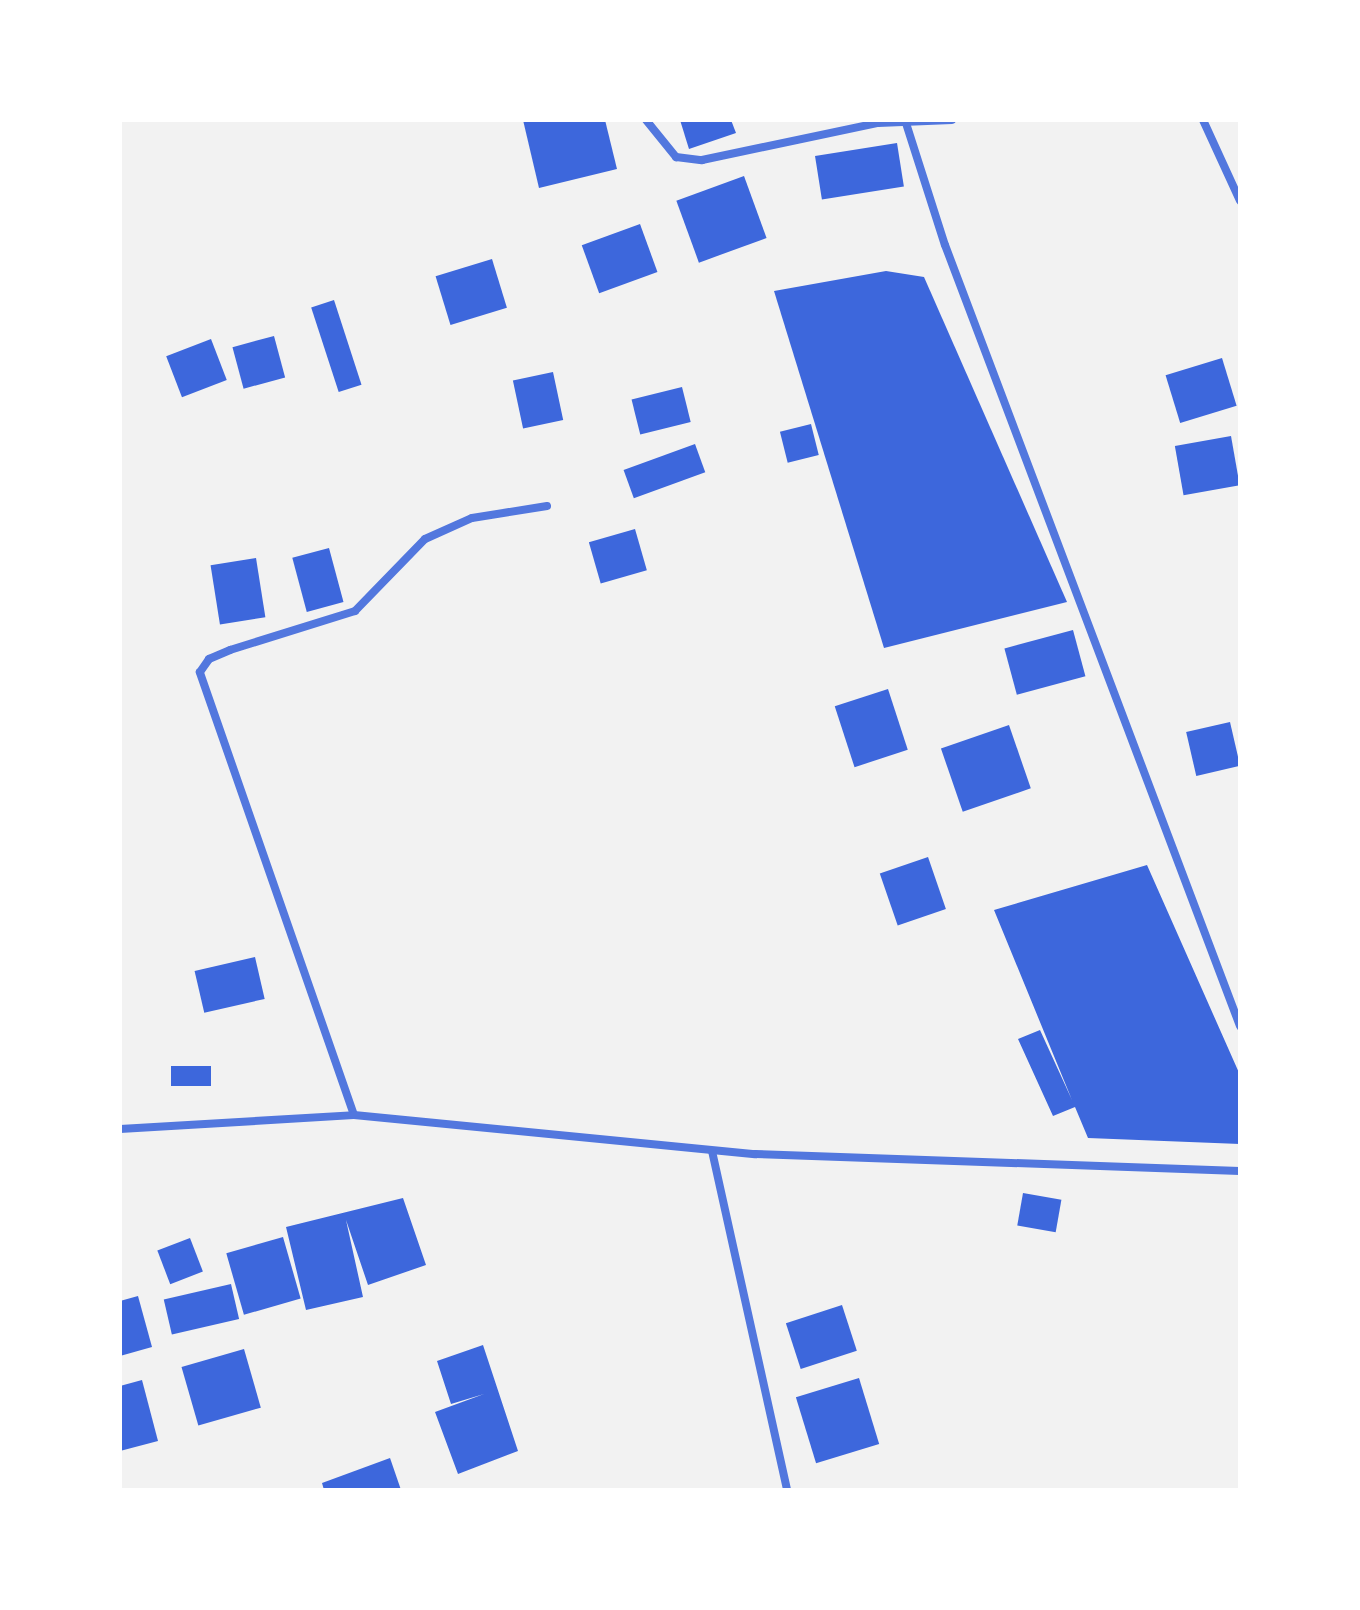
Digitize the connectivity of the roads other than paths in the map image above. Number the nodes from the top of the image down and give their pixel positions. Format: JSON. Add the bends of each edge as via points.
{"nodes":[{"id":1,"x":646,"y":120,"type":"edge"},
{"id":2,"x":952,"y":120,"type":"edge"},
{"id":3,"x":1203,"y":120,"type":"edge"},
{"id":4,"x":905,"y":121,"type":"edge"},
{"id":5,"x":1240,"y":201,"type":"edge"},
{"id":6,"x":547,"y":506,"type":"dead end"},
{"id":7,"x":1240,"y":1026,"type":"edge"},
{"id":8,"x":354,"y":1115,"type":"junction"},
{"id":9,"x":120,"y":1129,"type":"edge"},
{"id":10,"x":712,"y":1151,"type":"junction"},
{"id":11,"x":1240,"y":1171,"type":"edge"},
{"id":12,"x":787,"y":1490,"type":"edge"}],
"edges":[{"from":1,"to":4,"type":"street","via":[[676,157],[702,160]]},
{"from":2,"to":4,"type":"street"},
{"from":3,"to":5,"type":"street"},
{"from":4,"to":7,"type":"street"},
{"from":6,"to":8,"type":"street","via":[[472,518],[425,539],[355,611],[220,654],[200,672]]},
{"from":8,"to":9,"type":"street"},
{"from":8,"to":10,"type":"street"},
{"from":10,"to":11,"type":"street"},
{"from":10,"to":12,"type":"street"}]}
